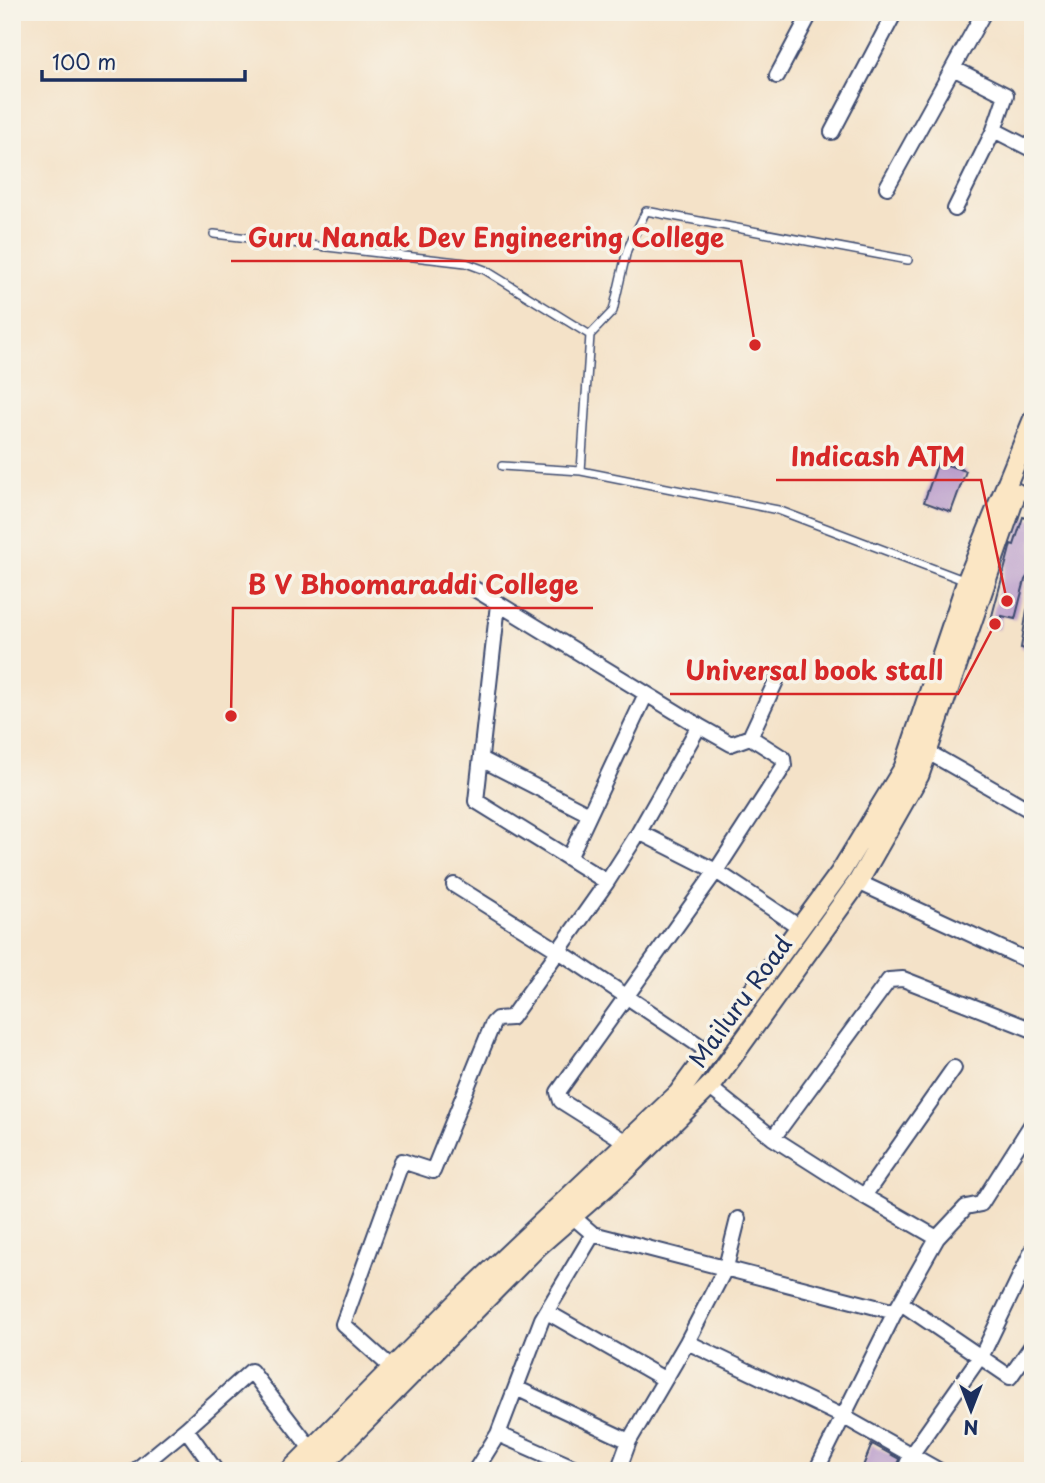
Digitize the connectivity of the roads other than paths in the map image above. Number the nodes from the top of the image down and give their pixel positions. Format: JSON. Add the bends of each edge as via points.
{"nodes":[{"id":1,"x":811,"y":12,"type":"edge"},
{"id":2,"x":895,"y":12,"type":"edge"},
{"id":3,"x":984,"y":12,"type":"edge"},
{"id":4,"x":953,"y":68,"type":"junction"},
{"id":5,"x":777,"y":76,"type":"dead end"},
{"id":6,"x":994,"y":130,"type":"junction"},
{"id":7,"x":832,"y":132,"type":"dead end"},
{"id":8,"x":1033,"y":150,"type":"edge"},
{"id":9,"x":887,"y":187,"type":"dead end"},
{"id":10,"x":955,"y":209,"type":"dead end"},
{"id":11,"x":214,"y":234,"type":"dead end"},
{"id":12,"x":908,"y":260,"type":"dead end"},
{"id":13,"x":590,"y":335,"type":"junction"},
{"id":14,"x":1033,"y":420,"type":"edge"},
{"id":15,"x":1033,"y":446,"type":"edge"},
{"id":16,"x":502,"y":466,"type":"dead end"},
{"id":17,"x":581,"y":471,"type":"junction"},
{"id":18,"x":975,"y":583,"type":"junction"},
{"id":19,"x":473,"y":588,"type":"dead end"},
{"id":20,"x":498,"y":604,"type":"junction"},
{"id":21,"x":776,"y":681,"type":"dead end"},
{"id":22,"x":646,"y":694,"type":"junction"},
{"id":23,"x":699,"y":726,"type":"junction"},
{"id":24,"x":750,"y":737,"type":"junction"},
{"id":25,"x":928,"y":752,"type":"junction"},
{"id":26,"x":481,"y":759,"type":"junction"},
{"id":27,"x":1033,"y":811,"type":"edge"},
{"id":28,"x":589,"y":814,"type":"junction"},
{"id":29,"x":639,"y":832,"type":"junction"},
{"id":30,"x":569,"y":858,"type":"junction"},
{"id":31,"x":716,"y":871,"type":"junction"},
{"id":32,"x":607,"y":882,"type":"junction"},
{"id":33,"x":859,"y":883,"type":"junction"},
{"id":34,"x":454,"y":885,"type":"dead end"},
{"id":35,"x":801,"y":928,"type":"junction"},
{"id":36,"x":559,"y":951,"type":"junction"},
{"id":37,"x":1033,"y":963,"type":"edge"},
{"id":38,"x":625,"y":996,"type":"junction"},
{"id":39,"x":1033,"y":1030,"type":"edge"},
{"id":40,"x":709,"y":1052,"type":"junction"},
{"id":41,"x":954,"y":1068,"type":"dead end"},
{"id":42,"x":709,"y":1087,"type":"junction"},
{"id":43,"x":1033,"y":1122,"type":"edge"},
{"id":44,"x":773,"y":1138,"type":"junction"},
{"id":45,"x":626,"y":1142,"type":"junction"},
{"id":46,"x":864,"y":1196,"type":"junction"},
{"id":47,"x":572,"y":1216,"type":"junction"},
{"id":48,"x":738,"y":1219,"type":"dead end"},
{"id":49,"x":593,"y":1234,"type":"junction"},
{"id":50,"x":937,"y":1238,"type":"junction"},
{"id":51,"x":1033,"y":1249,"type":"edge"},
{"id":52,"x":726,"y":1267,"type":"junction"},
{"id":53,"x":898,"y":1307,"type":"junction"},
{"id":54,"x":547,"y":1312,"type":"junction"},
{"id":55,"x":687,"y":1342,"type":"junction"},
{"id":56,"x":1033,"y":1344,"type":"edge"},
{"id":57,"x":979,"y":1357,"type":"junction"},
{"id":58,"x":392,"y":1368,"type":"junction"},
{"id":59,"x":664,"y":1379,"type":"junction"},
{"id":60,"x":516,"y":1388,"type":"junction"},
{"id":61,"x":844,"y":1417,"type":"junction"},
{"id":62,"x":186,"y":1429,"type":"junction"},
{"id":63,"x":498,"y":1434,"type":"junction"},
{"id":64,"x":629,"y":1441,"type":"junction"},
{"id":65,"x":312,"y":1450,"type":"junction"},
{"id":66,"x":911,"y":1455,"type":"junction"},
{"id":67,"x":135,"y":1471,"type":"edge"},
{"id":68,"x":216,"y":1471,"type":"edge"},
{"id":69,"x":290,"y":1471,"type":"edge"},
{"id":70,"x":316,"y":1471,"type":"edge"},
{"id":71,"x":475,"y":1471,"type":"edge"},
{"id":72,"x":582,"y":1471,"type":"edge"},
{"id":73,"x":618,"y":1471,"type":"edge"},
{"id":74,"x":816,"y":1471,"type":"edge"},
{"id":75,"x":904,"y":1471,"type":"edge"},
{"id":76,"x":940,"y":1471,"type":"edge"}],
"edges":[{"from":1,"to":5,"type":"street"},
{"from":2,"to":7,"type":"street"},
{"from":3,"to":4,"type":"street"},
{"from":4,"to":6,"type":"street","via":[[1005,93]]},
{"from":4,"to":9,"type":"street"},
{"from":6,"to":8,"type":"street"},
{"from":6,"to":10,"type":"street"},
{"from":11,"to":13,"type":"lane","via":[[466,263]]},
{"from":12,"to":13,"type":"lane","via":[[646,211],[627,250],[613,311]]},
{"from":13,"to":17,"type":"lane"},
{"from":14,"to":18,"type":"street"},
{"from":15,"to":18,"type":"street","name":"Mailuru Road"},
{"from":16,"to":17,"type":"lane"},
{"from":17,"to":18,"type":"lane","via":[[778,510]]},
{"from":18,"to":25,"type":"street","name":"Mailuru Road"},
{"from":18,"to":35,"type":"street","via":[[904,768]]},
{"from":19,"to":20,"type":"street"},
{"from":20,"to":22,"type":"street"},
{"from":20,"to":26,"type":"street"},
{"from":21,"to":24,"type":"street"},
{"from":22,"to":23,"type":"street"},
{"from":22,"to":28,"type":"street"},
{"from":23,"to":24,"type":"street","via":[[732,744]]},
{"from":23,"to":29,"type":"street"},
{"from":24,"to":31,"type":"street","via":[[783,758],[784,766]]},
{"from":25,"to":27,"type":"street"},
{"from":25,"to":33,"type":"street","name":"Mailuru Road","via":[[907,800]]},
{"from":26,"to":28,"type":"street"},
{"from":26,"to":30,"type":"street","via":[[476,801]]},
{"from":28,"to":30,"type":"street"},
{"from":29,"to":31,"type":"street"},
{"from":29,"to":32,"type":"street"},
{"from":30,"to":32,"type":"street"},
{"from":31,"to":35,"type":"street"},
{"from":31,"to":38,"type":"street"},
{"from":32,"to":36,"type":"street"},
{"from":33,"to":37,"type":"street"},
{"from":33,"to":42,"type":"street","name":"Mailuru Road"},
{"from":34,"to":36,"type":"street"},
{"from":35,"to":40,"type":"street"},
{"from":36,"to":38,"type":"street"},
{"from":36,"to":58,"type":"street","via":[[511,1018],[493,1023],[433,1171],[401,1161],[343,1324]]},
{"from":38,"to":40,"type":"street"},
{"from":38,"to":45,"type":"street","via":[[558,1095]]},
{"from":39,"to":44,"type":"street","via":[[902,979],[889,980]]},
{"from":40,"to":45,"type":"street","via":[[678,1094]]},
{"from":41,"to":46,"type":"street"},
{"from":42,"to":44,"type":"street"},
{"from":42,"to":47,"type":"street","name":"Mailuru Road"},
{"from":43,"to":50,"type":"street","via":[[981,1204],[966,1207]]},
{"from":44,"to":46,"type":"street"},
{"from":45,"to":58,"type":"street"},
{"from":46,"to":50,"type":"street"},
{"from":47,"to":49,"type":"street"},
{"from":47,"to":70,"type":"street","name":"Mailuru Road"},
{"from":48,"to":52,"type":"street"},
{"from":49,"to":52,"type":"street"},
{"from":49,"to":54,"type":"street"},
{"from":50,"to":53,"type":"street"},
{"from":51,"to":57,"type":"street"},
{"from":52,"to":53,"type":"street"},
{"from":52,"to":55,"type":"street"},
{"from":53,"to":57,"type":"street"},
{"from":53,"to":61,"type":"street"},
{"from":54,"to":59,"type":"street"},
{"from":54,"to":60,"type":"street"},
{"from":55,"to":59,"type":"street"},
{"from":55,"to":61,"type":"street"},
{"from":56,"to":57,"type":"street","via":[[1010,1377]]},
{"from":57,"to":66,"type":"street"},
{"from":58,"to":65,"type":"street"},
{"from":59,"to":64,"type":"street"},
{"from":60,"to":63,"type":"street"},
{"from":60,"to":64,"type":"street"},
{"from":61,"to":66,"type":"street"},
{"from":61,"to":74,"type":"street"},
{"from":62,"to":65,"type":"street","via":[[251,1371]]},
{"from":62,"to":67,"type":"street"},
{"from":62,"to":68,"type":"street"},
{"from":63,"to":71,"type":"street"},
{"from":63,"to":72,"type":"street"},
{"from":64,"to":73,"type":"street"},
{"from":65,"to":69,"type":"street"},
{"from":66,"to":75,"type":"street"},
{"from":66,"to":76,"type":"street"}]}
